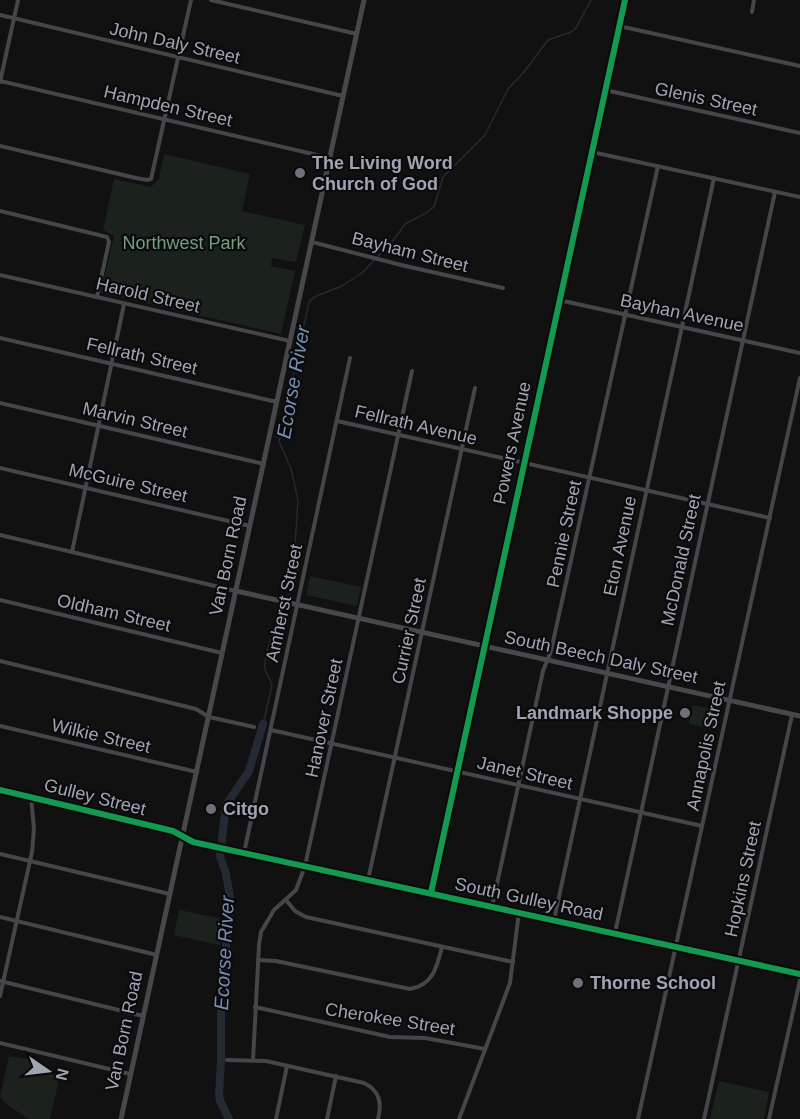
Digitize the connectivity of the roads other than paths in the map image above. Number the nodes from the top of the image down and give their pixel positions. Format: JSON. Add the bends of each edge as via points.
{"nodes":[{"id":1,"x":18,"y":0,"type":"edge"},
{"id":2,"x":191,"y":0,"type":"edge"},
{"id":3,"x":212,"y":0,"type":"edge"},
{"id":4,"x":364,"y":0,"type":"edge"},
{"id":5,"x":625,"y":0,"type":"edge"},
{"id":6,"x":754,"y":0,"type":"edge"},
{"id":7,"x":752,"y":12,"type":"dead end"},
{"id":8,"x":0,"y":15,"type":"edge"},
{"id":9,"x":14,"y":18,"type":"junction"},
{"id":10,"x":619,"y":26,"type":"junction"},
{"id":11,"x":357,"y":34,"type":"junction"},
{"id":12,"x":179,"y":57,"type":"junction"},
{"id":13,"x":800,"y":66,"type":"edge"},
{"id":14,"x":0,"y":82,"type":"edge"},
{"id":15,"x":605,"y":90,"type":"junction"},
{"id":16,"x":343,"y":96,"type":"junction"},
{"id":17,"x":165,"y":120,"type":"junction"},
{"id":18,"x":800,"y":133,"type":"edge"},
{"id":19,"x":0,"y":146,"type":"edge"},
{"id":20,"x":592,"y":152,"type":"junction"},
{"id":21,"x":330,"y":159,"type":"junction"},
{"id":22,"x":658,"y":166,"type":"junction"},
{"id":23,"x":714,"y":178,"type":"junction"},
{"id":24,"x":775,"y":192,"type":"junction"},
{"id":25,"x":800,"y":197,"type":"edge"},
{"id":26,"x":0,"y":211,"type":"edge"},
{"id":27,"x":312,"y":242,"type":"junction"},
{"id":28,"x":0,"y":275,"type":"edge"},
{"id":29,"x":503,"y":288,"type":"dead end"},
{"id":30,"x":97,"y":297,"type":"junction"},
{"id":31,"x":559,"y":300,"type":"junction"},
{"id":32,"x":124,"y":304,"type":"junction"},
{"id":33,"x":625,"y":315,"type":"junction"},
{"id":34,"x":682,"y":327,"type":"junction"},
{"id":35,"x":0,"y":338,"type":"edge"},
{"id":36,"x":742,"y":340,"type":"junction"},
{"id":37,"x":290,"y":342,"type":"junction"},
{"id":38,"x":800,"y":353,"type":"edge"},
{"id":39,"x":350,"y":358,"type":"dead end"},
{"id":40,"x":112,"y":363,"type":"junction"},
{"id":41,"x":412,"y":371,"type":"dead end"},
{"id":42,"x":800,"y":378,"type":"edge"},
{"id":43,"x":475,"y":388,"type":"dead end"},
{"id":44,"x":277,"y":402,"type":"junction"},
{"id":45,"x":0,"y":403,"type":"edge"},
{"id":46,"x":337,"y":421,"type":"junction"},
{"id":47,"x":99,"y":425,"type":"junction"},
{"id":48,"x":399,"y":435,"type":"junction"},
{"id":49,"x":461,"y":449,"type":"junction"},
{"id":50,"x":524,"y":463,"type":"junction"},
{"id":51,"x":264,"y":464,"type":"junction"},
{"id":52,"x":0,"y":468,"type":"edge"},
{"id":53,"x":590,"y":478,"type":"junction"},
{"id":54,"x":86,"y":487,"type":"junction"},
{"id":55,"x":646,"y":491,"type":"junction"},
{"id":56,"x":707,"y":504,"type":"junction"},
{"id":57,"x":770,"y":518,"type":"junction"},
{"id":58,"x":250,"y":526,"type":"junction"},
{"id":59,"x":0,"y":535,"type":"edge"},
{"id":60,"x":72,"y":552,"type":"junction"},
{"id":61,"x":236,"y":591,"type":"junction"},
{"id":62,"x":0,"y":600,"type":"edge"},
{"id":63,"x":298,"y":605,"type":"junction"},
{"id":64,"x":360,"y":618,"type":"junction"},
{"id":65,"x":422,"y":632,"type":"junction"},
{"id":66,"x":484,"y":647,"type":"junction"},
{"id":67,"x":223,"y":653,"type":"junction"},
{"id":68,"x":0,"y":661,"type":"edge"},
{"id":69,"x":547,"y":661,"type":"junction"},
{"id":70,"x":606,"y":673,"type":"junction"},
{"id":71,"x":667,"y":687,"type":"junction"},
{"id":72,"x":730,"y":701,"type":"junction"},
{"id":73,"x":792,"y":715,"type":"junction"},
{"id":74,"x":209,"y":717,"type":"junction"},
{"id":75,"x":800,"y":717,"type":"edge"},
{"id":76,"x":0,"y":726,"type":"edge"},
{"id":77,"x":254,"y":727,"type":"dead end"},
{"id":78,"x":270,"y":730,"type":"junction"},
{"id":79,"x":332,"y":744,"type":"junction"},
{"id":80,"x":395,"y":758,"type":"junction"},
{"id":81,"x":196,"y":772,"type":"junction"},
{"id":82,"x":457,"y":772,"type":"junction"},
{"id":83,"x":518,"y":785,"type":"junction"},
{"id":84,"x":0,"y":790,"type":"edge"},
{"id":85,"x":31,"y":797,"type":"junction"},
{"id":86,"x":580,"y":799,"type":"junction"},
{"id":87,"x":640,"y":812,"type":"junction"},
{"id":88,"x":702,"y":826,"type":"junction"},
{"id":89,"x":182,"y":836,"type":"junction"},
{"id":90,"x":244,"y":853,"type":"junction"},
{"id":91,"x":0,"y":854,"type":"edge"},
{"id":92,"x":30,"y":861,"type":"junction"},
{"id":93,"x":305,"y":866,"type":"junction"},
{"id":94,"x":368,"y":880,"type":"junction"},
{"id":95,"x":431,"y":893,"type":"junction"},
{"id":96,"x":170,"y":894,"type":"junction"},
{"id":97,"x":286,"y":900,"type":"junction"},
{"id":98,"x":492,"y":907,"type":"junction"},
{"id":99,"x":519,"y":912,"type":"junction"},
{"id":100,"x":0,"y":917,"type":"edge"},
{"id":101,"x":554,"y":920,"type":"junction"},
{"id":102,"x":16,"y":921,"type":"junction"},
{"id":103,"x":615,"y":933,"type":"junction"},
{"id":104,"x":442,"y":947,"type":"junction"},
{"id":105,"x":677,"y":947,"type":"junction"},
{"id":106,"x":157,"y":955,"type":"junction"},
{"id":107,"x":258,"y":960,"type":"junction"},
{"id":108,"x":739,"y":961,"type":"junction"},
{"id":109,"x":513,"y":962,"type":"junction"},
{"id":110,"x":800,"y":974,"type":"edge"},
{"id":111,"x":800,"y":980,"type":"edge"},
{"id":112,"x":2,"y":981,"type":"edge"},
{"id":113,"x":0,"y":996,"type":"edge"},
{"id":114,"x":255,"y":1007,"type":"junction"},
{"id":115,"x":143,"y":1016,"type":"junction"},
{"id":116,"x":0,"y":1043,"type":"edge"},
{"id":117,"x":485,"y":1049,"type":"junction"},
{"id":118,"x":227,"y":1060,"type":"dead end"},
{"id":119,"x":253,"y":1060,"type":"junction"},
{"id":120,"x":287,"y":1066,"type":"junction"},
{"id":121,"x":130,"y":1074,"type":"junction"},
{"id":122,"x":336,"y":1076,"type":"junction"},
{"id":123,"x":121,"y":1119,"type":"edge"},
{"id":124,"x":276,"y":1119,"type":"edge"},
{"id":125,"x":327,"y":1119,"type":"edge"},
{"id":126,"x":378,"y":1119,"type":"edge"},
{"id":127,"x":459,"y":1119,"type":"edge"},
{"id":128,"x":638,"y":1119,"type":"edge"},
{"id":129,"x":704,"y":1119,"type":"edge"},
{"id":130,"x":769,"y":1119,"type":"edge"}],
"edges":[{"from":1,"to":9,"type":"street"},
{"from":2,"to":12,"type":"street"},
{"from":3,"to":11,"type":"street"},
{"from":4,"to":11,"type":"main road","name":"Van Born Road"},
{"from":5,"to":10,"type":"street","name":"Powers Avenue"},
{"from":6,"to":7,"type":"street"},
{"from":8,"to":9,"type":"street","name":"John Daly Street"},
{"from":9,"to":12,"type":"street","name":"John Daly Street"},
{"from":9,"to":14,"type":"street"},
{"from":10,"to":13,"type":"street"},
{"from":10,"to":15,"type":"street","name":"Powers Avenue"},
{"from":11,"to":16,"type":"main road","name":"Van Born Road"},
{"from":12,"to":16,"type":"street","name":"John Daly Street"},
{"from":12,"to":17,"type":"street"},
{"from":14,"to":17,"type":"street","name":"Hampden Street"},
{"from":15,"to":18,"type":"street","name":"Glenis Street"},
{"from":15,"to":20,"type":"street","name":"Powers Avenue"},
{"from":16,"to":21,"type":"main road","name":"Van Born Road"},
{"from":17,"to":19,"type":"street","via":[[150,179]]},
{"from":17,"to":21,"type":"street","name":"Hampden Street"},
{"from":20,"to":22,"type":"street"},
{"from":20,"to":31,"type":"street","name":"Powers Avenue"},
{"from":21,"to":27,"type":"main road","name":"Van Born Road"},
{"from":22,"to":23,"type":"street"},
{"from":22,"to":33,"type":"street","name":"Pennie Street"},
{"from":23,"to":24,"type":"street"},
{"from":23,"to":34,"type":"street","name":"Eton Avenue"},
{"from":24,"to":25,"type":"street"},
{"from":24,"to":36,"type":"street","name":"McDonald Street"},
{"from":26,"to":30,"type":"street","via":[[105,236],[109,242]]},
{"from":27,"to":29,"type":"street","name":"Bayham Street"},
{"from":27,"to":37,"type":"main road","name":"Van Born Road"},
{"from":28,"to":30,"type":"street","name":"Harold Street"},
{"from":30,"to":32,"type":"street","name":"Harold Street"},
{"from":31,"to":33,"type":"street","name":"Bayhan Avenue"},
{"from":31,"to":50,"type":"street","name":"Powers Avenue"},
{"from":32,"to":37,"type":"street","name":"Harold Street"},
{"from":32,"to":40,"type":"street"},
{"from":33,"to":34,"type":"street","name":"Bayhan Avenue"},
{"from":33,"to":53,"type":"street","name":"Pennie Street"},
{"from":34,"to":36,"type":"street","name":"Bayhan Avenue"},
{"from":34,"to":55,"type":"street","name":"Eton Avenue"},
{"from":35,"to":40,"type":"street","name":"Fellrath Street"},
{"from":36,"to":38,"type":"street","name":"Bayhan Avenue"},
{"from":36,"to":56,"type":"street","name":"McDonald Street"},
{"from":37,"to":44,"type":"main road","name":"Van Born Road"},
{"from":39,"to":46,"type":"street","name":"Amherst Street"},
{"from":40,"to":44,"type":"street","name":"Fellrath Street"},
{"from":40,"to":47,"type":"street"},
{"from":41,"to":48,"type":"street","name":"Hanover Street"},
{"from":42,"to":57,"type":"street","name":"Annapolis Street"},
{"from":43,"to":49,"type":"street","name":"Currier Street"},
{"from":44,"to":51,"type":"main road","name":"Van Born Road"},
{"from":45,"to":47,"type":"street","name":"Marvin Street"},
{"from":46,"to":48,"type":"street","name":"Fellrath Avenue"},
{"from":46,"to":63,"type":"street","name":"Amherst Street"},
{"from":47,"to":51,"type":"street","name":"Marvin Street"},
{"from":47,"to":54,"type":"street"},
{"from":48,"to":49,"type":"street","name":"Fellrath Avenue"},
{"from":48,"to":64,"type":"street","name":"Hanover Street"},
{"from":49,"to":50,"type":"street","name":"Fellrath Avenue"},
{"from":49,"to":65,"type":"street","name":"Currier Street"},
{"from":50,"to":53,"type":"street","name":"Fellrath Avenue"},
{"from":50,"to":66,"type":"street","name":"Powers Avenue"},
{"from":51,"to":58,"type":"main road","name":"Van Born Road"},
{"from":52,"to":54,"type":"street","name":"McGuire Street"},
{"from":53,"to":55,"type":"street","name":"Fellrath Avenue"},
{"from":53,"to":69,"type":"street","name":"Pennie Street"},
{"from":54,"to":58,"type":"street","name":"McGuire Street"},
{"from":54,"to":60,"type":"street"},
{"from":55,"to":56,"type":"street","name":"Fellrath Avenue"},
{"from":55,"to":70,"type":"street","name":"Eton Avenue"},
{"from":56,"to":57,"type":"street","name":"Fellrath Avenue"},
{"from":56,"to":71,"type":"street","name":"McDonald Street"},
{"from":57,"to":72,"type":"street","name":"Annapolis Street"},
{"from":58,"to":61,"type":"main road","name":"Van Born Road"},
{"from":59,"to":60,"type":"street"},
{"from":60,"to":61,"type":"street"},
{"from":61,"to":63,"type":"main road","name":"South Beech Daly Street"},
{"from":61,"to":67,"type":"main road","name":"Van Born Road"},
{"from":62,"to":67,"type":"street","name":"Oldham Street"},
{"from":63,"to":64,"type":"main road","name":"South Beech Daly Street"},
{"from":63,"to":78,"type":"street","name":"Amherst Street"},
{"from":64,"to":65,"type":"main road","name":"South Beech Daly Street"},
{"from":64,"to":79,"type":"street","name":"Hanover Street"},
{"from":65,"to":66,"type":"main road","name":"South Beech Daly Street"},
{"from":65,"to":80,"type":"street","name":"Currier Street"},
{"from":66,"to":69,"type":"main road","name":"South Beech Daly Street"},
{"from":66,"to":82,"type":"street","name":"Powers Avenue"},
{"from":67,"to":74,"type":"main road","name":"Van Born Road"},
{"from":68,"to":74,"type":"street","via":[[196,709]]},
{"from":69,"to":70,"type":"main road","name":"South Beech Daly Street"},
{"from":69,"to":83,"type":"street","name":"Pennie Street"},
{"from":70,"to":71,"type":"main road","name":"South Beech Daly Street"},
{"from":70,"to":86,"type":"street","name":"Eton Avenue"},
{"from":71,"to":72,"type":"main road","name":"South Beech Daly Street"},
{"from":71,"to":87,"type":"street","name":"McDonald Street"},
{"from":72,"to":73,"type":"main road","name":"South Beech Daly Street"},
{"from":72,"to":88,"type":"street","name":"Annapolis Street"},
{"from":73,"to":75,"type":"main road","name":"South Beech Daly Street"},
{"from":73,"to":108,"type":"street","name":"Hopkins Street"},
{"from":74,"to":77,"type":"street"},
{"from":74,"to":81,"type":"main road","name":"Van Born Road"},
{"from":76,"to":81,"type":"street","name":"Wilkie Street"},
{"from":78,"to":79,"type":"street","name":"Janet Street"},
{"from":78,"to":90,"type":"street","name":"Amherst Street"},
{"from":79,"to":80,"type":"street","name":"Janet Street"},
{"from":79,"to":93,"type":"street","name":"Hanover Street"},
{"from":80,"to":82,"type":"street","name":"Janet Street"},
{"from":80,"to":94,"type":"street","name":"Currier Street"},
{"from":81,"to":89,"type":"main road","name":"Van Born Road"},
{"from":82,"to":83,"type":"street","name":"Janet Street"},
{"from":82,"to":95,"type":"street","name":"Powers Avenue"},
{"from":83,"to":86,"type":"street","name":"Janet Street"},
{"from":83,"to":98,"type":"street","name":"Pennie Street"},
{"from":84,"to":85,"type":"street","name":"Gulley Street"},
{"from":85,"to":89,"type":"street","name":"Gulley Street"},
{"from":85,"to":92,"type":"street","via":[[34,829]]},
{"from":86,"to":87,"type":"street","name":"Janet Street"},
{"from":86,"to":101,"type":"street","name":"Eton Avenue"},
{"from":87,"to":88,"type":"street","name":"Janet Street"},
{"from":87,"to":103,"type":"street","name":"McDonald Street"},
{"from":88,"to":105,"type":"street","name":"Annapolis Street"},
{"from":89,"to":90,"type":"street","name":"South Gulley Road"},
{"from":89,"to":96,"type":"main road","name":"Van Born Road"},
{"from":90,"to":93,"type":"street","name":"South Gulley Road"},
{"from":91,"to":92,"type":"street"},
{"from":92,"to":96,"type":"street"},
{"from":92,"to":102,"type":"street"},
{"from":93,"to":94,"type":"street","name":"South Gulley Road"},
{"from":93,"to":97,"type":"street","name":"Hanover Street","via":[[298,886]]},
{"from":94,"to":95,"type":"street","name":"South Gulley Road"},
{"from":95,"to":98,"type":"street","name":"South Gulley Road"},
{"from":96,"to":106,"type":"main road","name":"Van Born Road"},
{"from":97,"to":104,"type":"street","via":[[306,917]]},
{"from":97,"to":107,"type":"street","name":"Hanover Street","via":[[264,924]]},
{"from":98,"to":99,"type":"street","name":"South Gulley Road"},
{"from":99,"to":101,"type":"street","name":"South Gulley Road"},
{"from":99,"to":109,"type":"street"},
{"from":100,"to":102,"type":"street"},
{"from":101,"to":103,"type":"street","name":"South Gulley Road"},
{"from":102,"to":106,"type":"street"},
{"from":102,"to":112,"type":"street"},
{"from":103,"to":105,"type":"street","name":"South Gulley Road"},
{"from":104,"to":107,"type":"street","via":[[430,979],[406,989]]},
{"from":104,"to":109,"type":"street"},
{"from":105,"to":108,"type":"street","name":"South Gulley Road"},
{"from":105,"to":128,"type":"street","name":"Annapolis Street"},
{"from":106,"to":115,"type":"main road","name":"Van Born Road"},
{"from":107,"to":114,"type":"street","name":"Hanover Street"},
{"from":108,"to":110,"type":"street","name":"South Gulley Road"},
{"from":108,"to":129,"type":"street","name":"Hopkins Street"},
{"from":109,"to":117,"type":"street","via":[[510,983]]},
{"from":111,"to":130,"type":"street"},
{"from":112,"to":113,"type":"street"},
{"from":112,"to":115,"type":"street"},
{"from":114,"to":117,"type":"street","name":"Cherokee Street","via":[[390,1037],[425,1038]]},
{"from":114,"to":119,"type":"street","name":"Hanover Street"},
{"from":115,"to":121,"type":"main road","name":"Van Born Road"},
{"from":116,"to":121,"type":"street"},
{"from":117,"to":127,"type":"street"},
{"from":118,"to":119,"type":"street"},
{"from":119,"to":120,"type":"street"},
{"from":120,"to":122,"type":"street"},
{"from":120,"to":124,"type":"street"},
{"from":121,"to":123,"type":"main road","name":"Van Born Road"},
{"from":122,"to":125,"type":"street"},
{"from":122,"to":126,"type":"street","via":[[374,1089],[380,1105]]}]}
